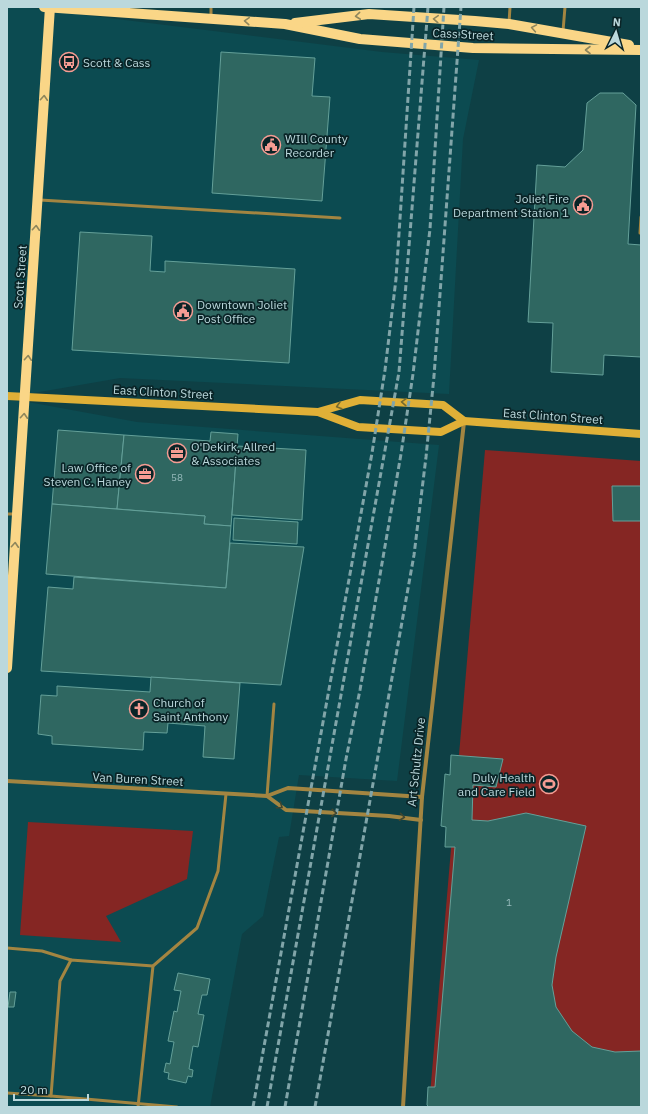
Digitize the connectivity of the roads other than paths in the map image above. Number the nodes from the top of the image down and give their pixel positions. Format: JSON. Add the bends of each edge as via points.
{"nodes":[{"id":1,"x":44,"y":7,"type":"edge"},
{"id":2,"x":50,"y":7,"type":"edge"},
{"id":3,"x":211,"y":7,"type":"edge"},
{"id":4,"x":510,"y":7,"type":"edge"},
{"id":5,"x":565,"y":7,"type":"edge"},
{"id":6,"x":211,"y":18,"type":"junction"},
{"id":7,"x":286,"y":24,"type":"junction"},
{"id":8,"x":509,"y":24,"type":"junction"},
{"id":9,"x":563,"y":33,"type":"junction"},
{"id":10,"x":641,"y":49,"type":"edge"},
{"id":11,"x":38,"y":199,"type":"junction"},
{"id":12,"x":641,"y":217,"type":"edge"},
{"id":13,"x":340,"y":218,"type":"dead end"},
{"id":14,"x":640,"y":233,"type":"dead end"},
{"id":15,"x":7,"y":396,"type":"edge"},
{"id":16,"x":26,"y":397,"type":"junction"},
{"id":17,"x":318,"y":412,"type":"junction"},
{"id":18,"x":464,"y":421,"type":"junction"},
{"id":19,"x":641,"y":434,"type":"edge"},
{"id":20,"x":7,"y":514,"type":"edge"},
{"id":21,"x":18,"y":514,"type":"junction"},
{"id":22,"x":7,"y":668,"type":"edge"},
{"id":23,"x":274,"y":704,"type":"dead end"},
{"id":24,"x":7,"y":781,"type":"edge"},
{"id":25,"x":226,"y":794,"type":"junction"},
{"id":26,"x":267,"y":796,"type":"junction"},
{"id":27,"x":422,"y":797,"type":"junction"},
{"id":28,"x":421,"y":820,"type":"junction"},
{"id":29,"x":7,"y":948,"type":"edge"},
{"id":30,"x":71,"y":960,"type":"junction"},
{"id":31,"x":153,"y":966,"type":"junction"},
{"id":32,"x":7,"y":1093,"type":"edge"},
{"id":33,"x":51,"y":1096,"type":"junction"},
{"id":34,"x":138,"y":1106,"type":"edge"},
{"id":35,"x":177,"y":1107,"type":"edge"},
{"id":36,"x":403,"y":1107,"type":"edge"}],
"edges":[{"from":1,"to":2,"type":"main road","name":"Cass Street"},
{"from":2,"to":6,"type":"main road","name":"Cass Street"},
{"from":11,"to":2,"type":"main road","name":"Scott Street","one_way":true},
{"from":3,"to":6,"type":"lane"},
{"from":4,"to":8,"type":"lane"},
{"from":5,"to":9,"type":"lane"},
{"from":7,"to":6,"type":"main road","name":"Cass Street","one_way":true},
{"from":8,"to":7,"type":"main road","name":"Cass Street","one_way":true,"via":[[369,14]]},
{"from":10,"to":7,"type":"main road","name":"Cass Street","one_way":true,"via":[[473,48],[360,39]]},
{"from":9,"to":8,"type":"main road","name":"Cass Street","one_way":true},
{"from":9,"to":10,"type":"main road","name":"Cass Street"},
{"from":11,"to":13,"type":"lane"},
{"from":16,"to":11,"type":"main road","name":"Scott Street","one_way":true},
{"from":12,"to":14,"type":"lane"},
{"from":15,"to":16,"type":"street","name":"East Clinton Street"},
{"from":16,"to":17,"type":"street","name":"East Clinton Street"},
{"from":21,"to":16,"type":"main road","name":"Scott Street","one_way":true},
{"from":17,"to":18,"type":"street","name":"East Clinton Street","via":[[358,427],[373,428],[441,432]]},
{"from":18,"to":17,"type":"street","name":"East Clinton Street","one_way":true,"via":[[443,405],[360,400]]},
{"from":18,"to":19,"type":"street","name":"East Clinton Street"},
{"from":18,"to":27,"type":"street","name":"Art Schultz Drive"},
{"from":20,"to":21,"type":"lane"},
{"from":22,"to":21,"type":"main road","name":"Scott Street","one_way":true},
{"from":23,"to":26,"type":"lane"},
{"from":24,"to":25,"type":"street","name":"Van Buren Street"},
{"from":25,"to":26,"type":"street","name":"Van Buren Street"},
{"from":25,"to":31,"type":"lane","via":[[218,870],[197,928]]},
{"from":26,"to":27,"type":"street","name":"Van Buren Street","via":[[288,788]]},
{"from":26,"to":28,"type":"street","one_way":true,"via":[[286,810]]},
{"from":27,"to":28,"type":"street","name":"Art Schultz Drive"},
{"from":28,"to":36,"type":"street","name":"Art Schultz Drive"},
{"from":29,"to":30,"type":"lane","via":[[42,951]]},
{"from":30,"to":31,"type":"lane"},
{"from":30,"to":33,"type":"lane","via":[[60,981]]},
{"from":31,"to":34,"type":"lane"},
{"from":32,"to":33,"type":"lane"},
{"from":33,"to":34,"type":"lane"},
{"from":34,"to":35,"type":"lane"}]}
